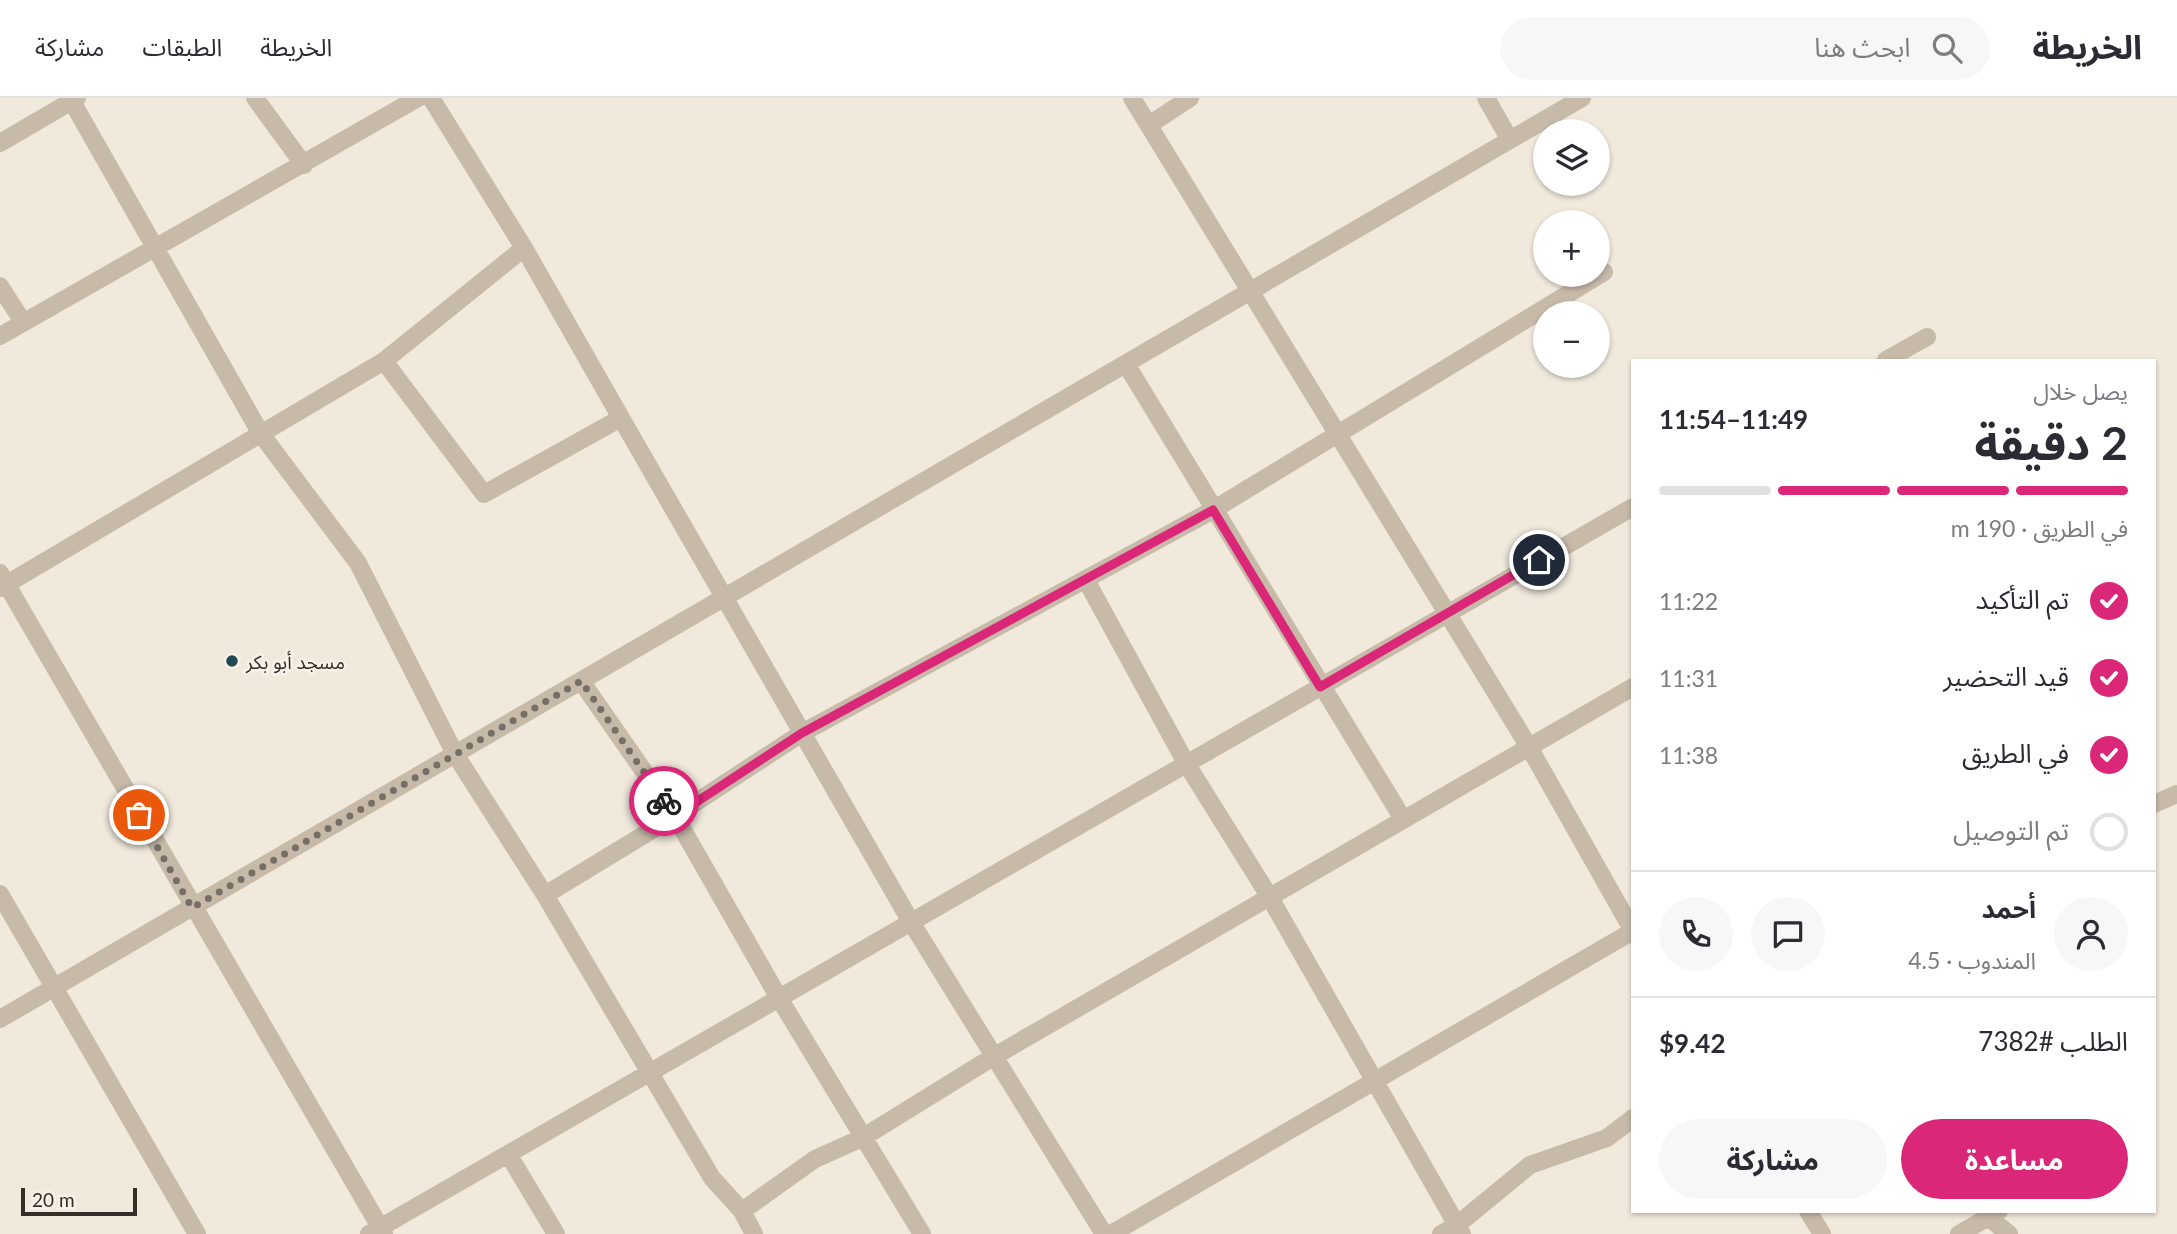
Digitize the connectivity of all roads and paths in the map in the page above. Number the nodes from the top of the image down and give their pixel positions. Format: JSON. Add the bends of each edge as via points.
{"nodes":[{"id":1,"x":255,"y":98,"type":"edge"},
{"id":2,"x":418,"y":98,"type":"edge"},
{"id":3,"x":430,"y":98,"type":"edge"},
{"id":4,"x":1132,"y":98,"type":"edge"},
{"id":5,"x":1190,"y":98,"type":"edge"},
{"id":6,"x":1486,"y":98,"type":"edge"},
{"id":7,"x":1582,"y":98,"type":"edge"},
{"id":8,"x":73,"y":99,"type":"edge"},
{"id":9,"x":1149,"y":125,"type":"junction"},
{"id":10,"x":1510,"y":140,"type":"junction"},
{"id":11,"x":0,"y":143,"type":"edge"},
{"id":12,"x":304,"y":165,"type":"junction"},
{"id":13,"x":156,"y":248,"type":"junction"},
{"id":14,"x":524,"y":248,"type":"junction"},
{"id":15,"x":0,"y":286,"type":"edge"},
{"id":16,"x":1579,"y":287,"type":"edge"},
{"id":17,"x":1251,"y":291,"type":"junction"},
{"id":18,"x":23,"y":322,"type":"junction"},
{"id":19,"x":0,"y":336,"type":"edge"},
{"id":20,"x":1927,"y":337,"type":"dead end"},
{"id":21,"x":1888,"y":359,"type":"edge"},
{"id":22,"x":384,"y":361,"type":"junction"},
{"id":23,"x":1126,"y":364,"type":"junction"},
{"id":24,"x":621,"y":418,"type":"junction"},
{"id":25,"x":1339,"y":433,"type":"junction"},
{"id":26,"x":261,"y":435,"type":"junction"},
{"id":27,"x":1631,"y":508,"type":"edge"},
{"id":28,"x":1213,"y":510,"type":"junction"},
{"id":29,"x":1086,"y":580,"type":"junction"},
{"id":30,"x":2,"y":582,"type":"edge"},
{"id":31,"x":724,"y":597,"type":"junction"},
{"id":32,"x":1446,"y":614,"type":"junction"},
{"id":33,"x":581,"y":681,"type":"junction"},
{"id":34,"x":1320,"y":687,"type":"junction"},
{"id":35,"x":1631,"y":688,"type":"edge"},
{"id":36,"x":802,"y":733,"type":"junction"},
{"id":37,"x":1529,"y":747,"type":"junction"},
{"id":38,"x":455,"y":754,"type":"junction"},
{"id":39,"x":1186,"y":764,"type":"junction"},
{"id":40,"x":2177,"y":794,"type":"edge"},
{"id":41,"x":2156,"y":803,"type":"edge"},
{"id":42,"x":675,"y":816,"type":"junction"},
{"id":43,"x":1403,"y":820,"type":"junction"},
{"id":44,"x":0,"y":894,"type":"edge"},
{"id":45,"x":545,"y":895,"type":"junction"},
{"id":46,"x":1269,"y":896,"type":"junction"},
{"id":47,"x":192,"y":908,"type":"junction"},
{"id":48,"x":911,"y":922,"type":"junction"},
{"id":49,"x":1631,"y":927,"type":"edge"},
{"id":50,"x":1631,"y":932,"type":"edge"},
{"id":51,"x":53,"y":988,"type":"junction"},
{"id":52,"x":779,"y":998,"type":"junction"},
{"id":53,"x":0,"y":1019,"type":"edge"},
{"id":54,"x":993,"y":1057,"type":"junction"},
{"id":55,"x":648,"y":1073,"type":"junction"},
{"id":56,"x":1377,"y":1080,"type":"junction"},
{"id":57,"x":1631,"y":1120,"type":"edge"},
{"id":58,"x":862,"y":1138,"type":"junction"},
{"id":59,"x":508,"y":1154,"type":"junction"},
{"id":60,"x":742,"y":1211,"type":"junction"},
{"id":61,"x":1809,"y":1213,"type":"edge"},
{"id":62,"x":1994,"y":1214,"type":"edge"},
{"id":63,"x":1460,"y":1229,"type":"edge"},
{"id":64,"x":378,"y":1232,"type":"edge"},
{"id":65,"x":197,"y":1234,"type":"edge"},
{"id":66,"x":556,"y":1234,"type":"edge"},
{"id":67,"x":754,"y":1234,"type":"edge"},
{"id":68,"x":922,"y":1234,"type":"edge"},
{"id":69,"x":1104,"y":1234,"type":"edge"},
{"id":70,"x":1111,"y":1234,"type":"edge"},
{"id":71,"x":1441,"y":1234,"type":"edge"},
{"id":72,"x":1822,"y":1234,"type":"edge"},
{"id":73,"x":1959,"y":1234,"type":"edge"},
{"id":74,"x":2009,"y":1234,"type":"edge"}],
"edges":[{"from":1,"to":12,"type":"street"},
{"from":2,"to":12,"type":"street"},
{"from":3,"to":14,"type":"street"},
{"from":4,"to":9,"type":"street"},
{"from":5,"to":9,"type":"street"},
{"from":6,"to":10,"type":"street"},
{"from":7,"to":10,"type":"street"},
{"from":8,"to":11,"type":"street"},
{"from":8,"to":13,"type":"street"},
{"from":9,"to":17,"type":"street"},
{"from":10,"to":17,"type":"street"},
{"from":12,"to":13,"type":"street"},
{"from":13,"to":18,"type":"street"},
{"from":13,"to":26,"type":"street"},
{"from":14,"to":22,"type":"street"},
{"from":14,"to":24,"type":"street"},
{"from":15,"to":18,"type":"street"},
{"from":16,"to":25,"type":"street"},
{"from":17,"to":23,"type":"street"},
{"from":17,"to":25,"type":"street"},
{"from":18,"to":19,"type":"street"},
{"from":20,"to":21,"type":"street"},
{"from":22,"to":24,"type":"street","via":[[484,494]]},
{"from":22,"to":26,"type":"street"},
{"from":23,"to":28,"type":"street"},
{"from":23,"to":31,"type":"street"},
{"from":24,"to":31,"type":"street"},
{"from":25,"to":28,"type":"street"},
{"from":25,"to":32,"type":"street"},
{"from":26,"to":30,"type":"street"},
{"from":26,"to":38,"type":"street","via":[[358,563]]},
{"from":27,"to":32,"type":"street"},
{"from":28,"to":29,"type":"street"},
{"from":28,"to":34,"type":"street"},
{"from":29,"to":36,"type":"street"},
{"from":29,"to":39,"type":"street"},
{"from":30,"to":47,"type":"street"},
{"from":31,"to":33,"type":"street"},
{"from":31,"to":36,"type":"street"},
{"from":32,"to":34,"type":"street"},
{"from":32,"to":37,"type":"street"},
{"from":33,"to":38,"type":"street"},
{"from":33,"to":42,"type":"street"},
{"from":34,"to":39,"type":"street"},
{"from":34,"to":43,"type":"street"},
{"from":35,"to":37,"type":"street"},
{"from":36,"to":42,"type":"street"},
{"from":36,"to":48,"type":"street"},
{"from":37,"to":43,"type":"street"},
{"from":37,"to":49,"type":"street"},
{"from":38,"to":45,"type":"street"},
{"from":38,"to":47,"type":"street"},
{"from":39,"to":46,"type":"street"},
{"from":39,"to":48,"type":"street"},
{"from":40,"to":41,"type":"street"},
{"from":42,"to":45,"type":"street"},
{"from":42,"to":52,"type":"street"},
{"from":43,"to":46,"type":"street"},
{"from":44,"to":51,"type":"street"},
{"from":45,"to":55,"type":"street"},
{"from":46,"to":54,"type":"street"},
{"from":46,"to":56,"type":"street"},
{"from":47,"to":51,"type":"street"},
{"from":47,"to":64,"type":"street"},
{"from":48,"to":52,"type":"street"},
{"from":48,"to":54,"type":"street"},
{"from":50,"to":56,"type":"street"},
{"from":51,"to":53,"type":"street"},
{"from":51,"to":65,"type":"street"},
{"from":52,"to":55,"type":"street"},
{"from":52,"to":58,"type":"street"},
{"from":54,"to":58,"type":"street"},
{"from":54,"to":69,"type":"street"},
{"from":55,"to":59,"type":"street"},
{"from":55,"to":60,"type":"street","via":[[712,1178]]},
{"from":56,"to":63,"type":"street"},
{"from":56,"to":70,"type":"street"},
{"from":57,"to":63,"type":"street","via":[[1607,1138],[1530,1165]]},
{"from":58,"to":60,"type":"street","via":[[815,1159]]},
{"from":58,"to":68,"type":"street"},
{"from":59,"to":64,"type":"street"},
{"from":59,"to":66,"type":"street"},
{"from":60,"to":67,"type":"street"},
{"from":61,"to":72,"type":"street"},
{"from":62,"to":73,"type":"street"},
{"from":62,"to":74,"type":"street"},
{"from":63,"to":71,"type":"street"}]}
